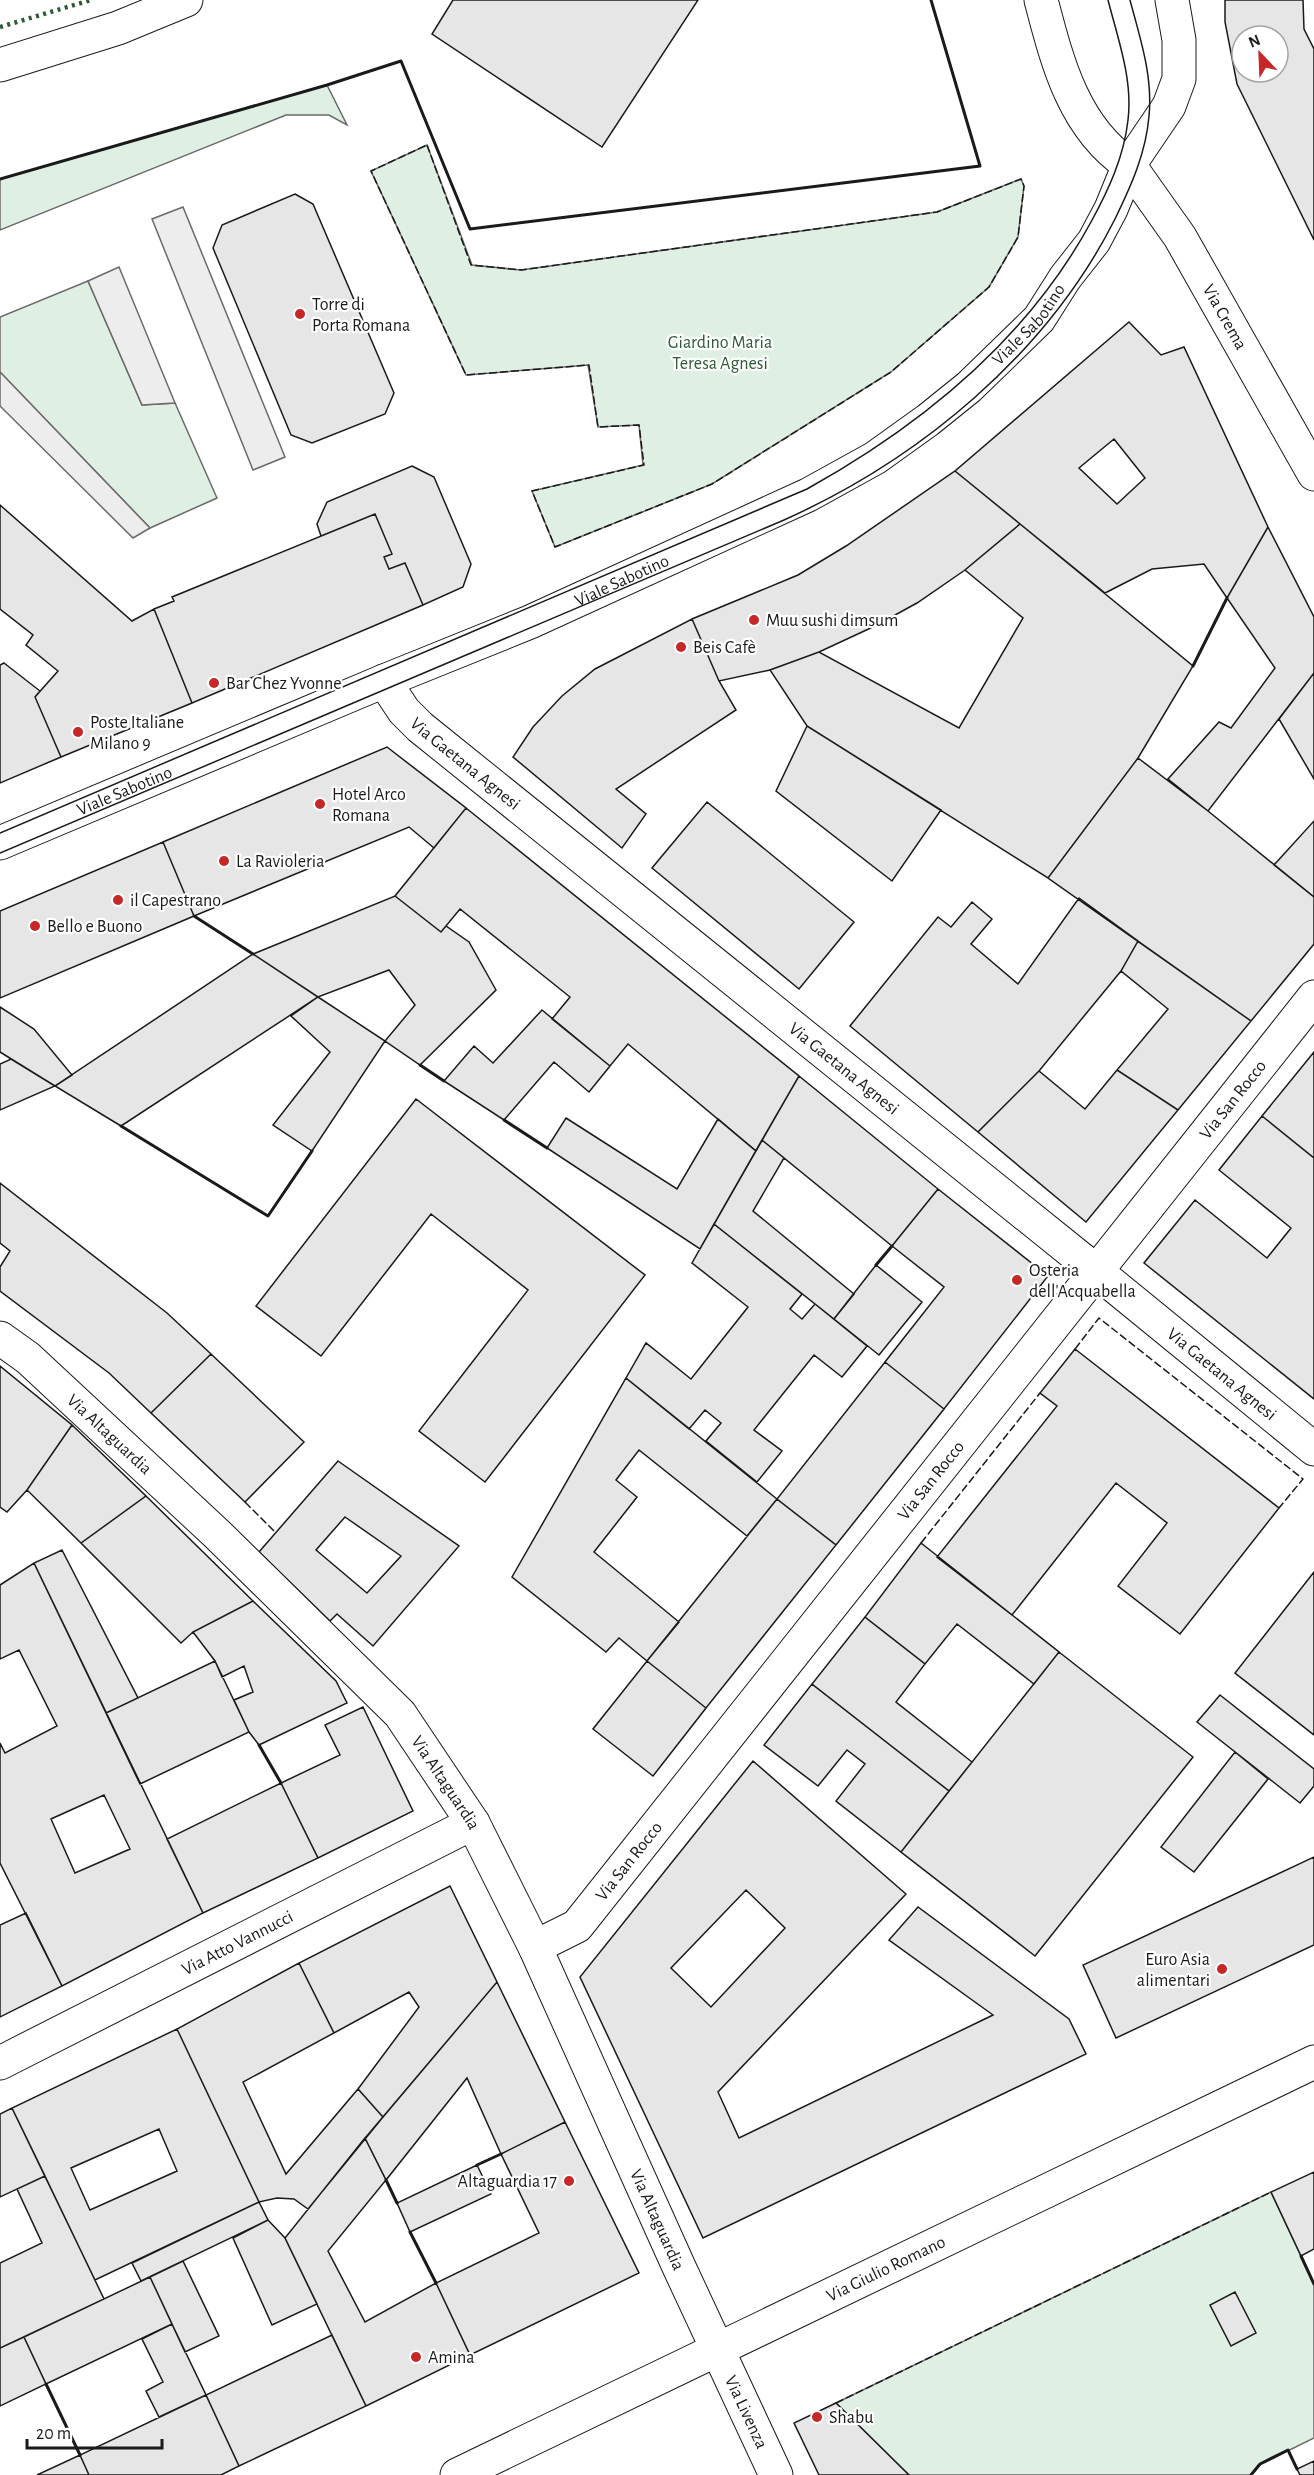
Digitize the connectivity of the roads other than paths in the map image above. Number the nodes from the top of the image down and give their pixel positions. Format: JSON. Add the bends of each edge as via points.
{"nodes":[{"id":1,"x":186,"y":0,"type":"edge"},
{"id":2,"x":1041,"y":0,"type":"edge"},
{"id":3,"x":1172,"y":0,"type":"edge"},
{"id":4,"x":0,"y":65,"type":"edge"},
{"id":5,"x":1129,"y":165,"type":"junction"},
{"id":6,"x":1314,"y":474,"type":"edge"},
{"id":7,"x":384,"y":681,"type":"junction"},
{"id":8,"x":0,"y":843,"type":"edge"},
{"id":9,"x":1314,"y":997,"type":"edge"},
{"id":10,"x":1096,"y":1271,"type":"junction"},
{"id":11,"x":0,"y":1338,"type":"edge"},
{"id":12,"x":1314,"y":1449,"type":"edge"},
{"id":13,"x":473,"y":1823,"type":"junction"},
{"id":14,"x":535,"y":1947,"type":"junction"},
{"id":15,"x":1314,"y":2062,"type":"edge"},
{"id":16,"x":0,"y":2064,"type":"edge"},
{"id":17,"x":718,"y":2350,"type":"junction"},
{"id":18,"x":457,"y":2475,"type":"edge"},
{"id":19,"x":776,"y":2475,"type":"edge"}],
"edges":[{"from":1,"to":4,"type":"street","via":[[118,28]]},
{"from":2,"to":5,"type":"street","via":[[1056,57],[1075,106],[1105,144]]},
{"from":3,"to":5,"type":"street","name":"Viale Sabotino","via":[[1179,40],[1179,79],[1169,106]]},
{"from":5,"to":6,"type":"street","name":"Via Crema","via":[[1178,234]]},
{"from":5,"to":7,"type":"street","name":"Viale Sabotino","via":[[1094,241],[1039,319],[969,387],[893,445],[808,495],[530,622]]},
{"from":7,"to":8,"type":"street","name":"Viale Sabotino"},
{"from":7,"to":10,"type":"street","name":"Via Gaetana Agnesi","via":[[420,727]]},
{"from":9,"to":10,"type":"street","name":"Via San Rocco"},
{"from":10,"to":12,"type":"street","name":"Via Gaetana Agnesi"},
{"from":10,"to":14,"type":"street","name":"Via San Rocco","via":[[577,1926]]},
{"from":11,"to":13,"type":"street","name":"Via Altaguardia","via":[[28,1358],[217,1534],[400,1714]]},
{"from":13,"to":14,"type":"street","name":"Via Altaguardia"},
{"from":13,"to":16,"type":"street","name":"Via Atto Vannucci"},
{"from":14,"to":17,"type":"street","name":"Via Altaguardia"},
{"from":15,"to":17,"type":"street","name":"Via Giulio Romano"},
{"from":17,"to":18,"type":"street","name":"Via Giulio Romano"},
{"from":17,"to":19,"type":"street","name":"Via Livenza"}]}
